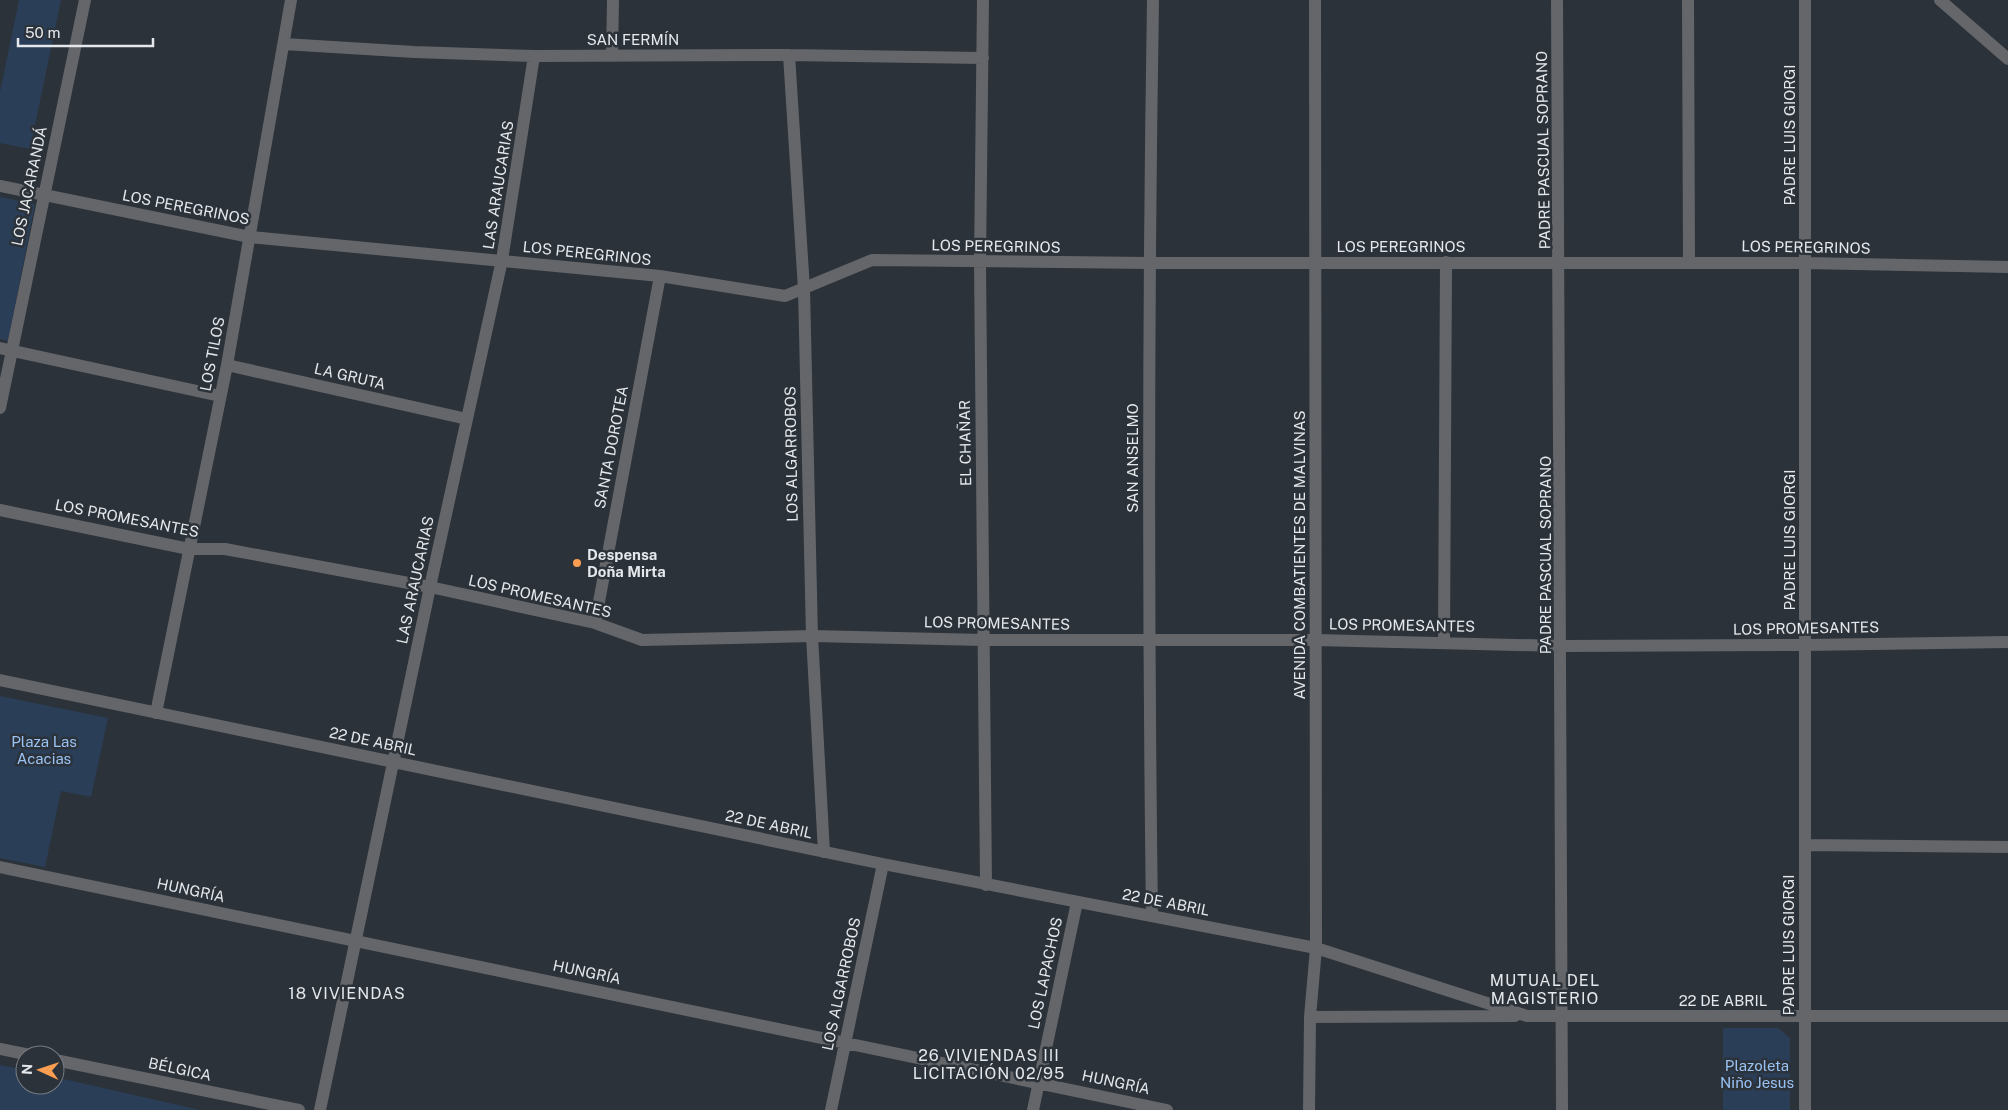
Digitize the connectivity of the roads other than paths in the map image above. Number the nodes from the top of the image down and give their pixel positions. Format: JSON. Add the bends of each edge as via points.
{"nodes":[{"id":1,"x":84,"y":0,"type":"edge"},
{"id":2,"x":291,"y":0,"type":"edge"},
{"id":3,"x":613,"y":0,"type":"edge"},
{"id":4,"x":983,"y":0,"type":"edge"},
{"id":5,"x":1153,"y":0,"type":"edge"},
{"id":6,"x":1315,"y":0,"type":"edge"},
{"id":7,"x":1557,"y":0,"type":"edge"},
{"id":8,"x":1688,"y":0,"type":"edge"},
{"id":9,"x":1805,"y":0,"type":"edge"},
{"id":10,"x":1940,"y":0,"type":"edge"},
{"id":11,"x":284,"y":44,"type":"junction"},
{"id":12,"x":612,"y":55,"type":"junction"},
{"id":13,"x":789,"y":55,"type":"junction"},
{"id":14,"x":534,"y":56,"type":"junction"},
{"id":15,"x":983,"y":58,"type":"junction"},
{"id":16,"x":2008,"y":59,"type":"edge"},
{"id":17,"x":0,"y":186,"type":"edge"},
{"id":18,"x":43,"y":195,"type":"junction"},
{"id":19,"x":250,"y":237,"type":"junction"},
{"id":20,"x":502,"y":260,"type":"junction"},
{"id":21,"x":1315,"y":262,"type":"junction"},
{"id":22,"x":1446,"y":262,"type":"junction"},
{"id":23,"x":1560,"y":262,"type":"junction"},
{"id":24,"x":980,"y":263,"type":"junction"},
{"id":25,"x":1689,"y":263,"type":"junction"},
{"id":26,"x":1805,"y":263,"type":"junction"},
{"id":27,"x":1148,"y":264,"type":"junction"},
{"id":28,"x":2008,"y":267,"type":"edge"},
{"id":29,"x":660,"y":276,"type":"junction"},
{"id":30,"x":804,"y":289,"type":"junction"},
{"id":31,"x":6,"y":350,"type":"edge"},
{"id":32,"x":227,"y":365,"type":"junction"},
{"id":33,"x":220,"y":396,"type":"junction"},
{"id":34,"x":0,"y":408,"type":"edge"},
{"id":35,"x":467,"y":419,"type":"junction"},
{"id":36,"x":0,"y":510,"type":"edge"},
{"id":37,"x":189,"y":550,"type":"junction"},
{"id":38,"x":430,"y":587,"type":"junction"},
{"id":39,"x":595,"y":623,"type":"junction"},
{"id":40,"x":812,"y":636,"type":"junction"},
{"id":41,"x":984,"y":640,"type":"junction"},
{"id":42,"x":1148,"y":640,"type":"junction"},
{"id":43,"x":1316,"y":640,"type":"junction"},
{"id":44,"x":1444,"y":642,"type":"junction"},
{"id":45,"x":2008,"y":642,"type":"edge"},
{"id":46,"x":1805,"y":645,"type":"junction"},
{"id":47,"x":1561,"y":646,"type":"junction"},
{"id":48,"x":0,"y":680,"type":"edge"},
{"id":49,"x":156,"y":712,"type":"junction"},
{"id":50,"x":393,"y":762,"type":"junction"},
{"id":51,"x":1805,"y":845,"type":"junction"},
{"id":52,"x":2008,"y":847,"type":"edge"},
{"id":53,"x":824,"y":852,"type":"junction"},
{"id":54,"x":883,"y":864,"type":"junction"},
{"id":55,"x":0,"y":867,"type":"edge"},
{"id":56,"x":986,"y":885,"type":"junction"},
{"id":57,"x":1077,"y":902,"type":"junction"},
{"id":58,"x":1152,"y":916,"type":"junction"},
{"id":59,"x":356,"y":940,"type":"junction"},
{"id":60,"x":1316,"y":948,"type":"junction"},
{"id":61,"x":1527,"y":1016,"type":"junction"},
{"id":62,"x":1562,"y":1016,"type":"junction"},
{"id":63,"x":1805,"y":1016,"type":"junction"},
{"id":64,"x":2008,"y":1016,"type":"edge"},
{"id":65,"x":1310,"y":1017,"type":"junction"},
{"id":66,"x":845,"y":1042,"type":"junction"},
{"id":67,"x":0,"y":1049,"type":"edge"},
{"id":68,"x":15,"y":1052,"type":"edge"},
{"id":69,"x":65,"y":1062,"type":"edge"},
{"id":70,"x":1039,"y":1082,"type":"junction"},
{"id":71,"x":299,"y":1110,"type":"edge"},
{"id":72,"x":320,"y":1110,"type":"edge"},
{"id":73,"x":831,"y":1110,"type":"edge"},
{"id":74,"x":1034,"y":1110,"type":"edge"},
{"id":75,"x":1167,"y":1110,"type":"edge"},
{"id":76,"x":1309,"y":1110,"type":"edge"},
{"id":77,"x":1562,"y":1110,"type":"edge"},
{"id":78,"x":1805,"y":1110,"type":"edge"}],
"edges":[{"from":1,"to":18,"type":"street","name":"LOS JACARANDÁ"},
{"from":2,"to":11,"type":"street","name":"LOS TILOS"},
{"from":3,"to":12,"type":"street"},
{"from":4,"to":15,"type":"street","name":"EL CHAÑAR"},
{"from":5,"to":27,"type":"street","name":"SAN ANSELMO"},
{"from":6,"to":21,"type":"street","name":"AVENIDA COMBATIENTES DE MALVINAS"},
{"from":7,"to":23,"type":"street","name":"PADRE PASCUAL SOPRANO"},
{"from":8,"to":25,"type":"street"},
{"from":9,"to":26,"type":"street","name":"PADRE LUIS GIORGI"},
{"from":10,"to":16,"type":"street"},
{"from":11,"to":14,"type":"street","name":"SAN FERMÍN"},
{"from":11,"to":19,"type":"street","name":"LOS TILOS"},
{"from":12,"to":13,"type":"street","name":"SAN FERMÍN"},
{"from":12,"to":14,"type":"street","name":"SAN FERMÍN"},
{"from":13,"to":15,"type":"street","name":"SAN FERMÍN"},
{"from":13,"to":30,"type":"street","name":"LOS ALGARROBOS"},
{"from":14,"to":20,"type":"street","name":"LAS ARAUCARIAS"},
{"from":15,"to":24,"type":"street","name":"EL CHAÑAR"},
{"from":17,"to":18,"type":"street","name":"LOS PEREGRINOS"},
{"from":18,"to":19,"type":"street","name":"LOS PEREGRINOS"},
{"from":18,"to":31,"type":"street","name":"LOS JACARANDÁ"},
{"from":19,"to":20,"type":"street","name":"LOS PEREGRINOS"},
{"from":19,"to":32,"type":"street","name":"LOS TILOS"},
{"from":20,"to":29,"type":"street","name":"LOS PEREGRINOS"},
{"from":20,"to":35,"type":"street","name":"LAS ARAUCARIAS"},
{"from":21,"to":22,"type":"street","name":"LOS PEREGRINOS"},
{"from":21,"to":27,"type":"street","name":"LOS PEREGRINOS"},
{"from":21,"to":43,"type":"street","name":"AVENIDA COMBATIENTES DE MALVINAS"},
{"from":22,"to":23,"type":"street","name":"LOS PEREGRINOS"},
{"from":22,"to":44,"type":"street"},
{"from":23,"to":25,"type":"street","name":"LOS PEREGRINOS"},
{"from":23,"to":47,"type":"street","name":"PADRE PASCUAL SOPRANO"},
{"from":24,"to":27,"type":"street","name":"LOS PEREGRINOS"},
{"from":24,"to":30,"type":"street","name":"LOS PEREGRINOS","via":[[872,260]]},
{"from":24,"to":41,"type":"street","name":"EL CHAÑAR"},
{"from":25,"to":26,"type":"street","name":"LOS PEREGRINOS"},
{"from":26,"to":28,"type":"street","name":"LOS PEREGRINOS"},
{"from":26,"to":46,"type":"street","name":"PADRE LUIS GIORGI"},
{"from":27,"to":42,"type":"street","name":"SAN ANSELMO"},
{"from":29,"to":30,"type":"street","name":"LOS PEREGRINOS","via":[[785,296]]},
{"from":29,"to":39,"type":"street","name":"SANTA DOROTEA"},
{"from":30,"to":40,"type":"street","name":"LOS ALGARROBOS"},
{"from":31,"to":33,"type":"street"},
{"from":31,"to":34,"type":"street","name":"LOS JACARANDÁ"},
{"from":32,"to":33,"type":"street","name":"LOS TILOS"},
{"from":32,"to":35,"type":"street","name":"LA GRUTA"},
{"from":33,"to":37,"type":"street","name":"LOS TILOS"},
{"from":35,"to":38,"type":"street","name":"LAS ARAUCARIAS"},
{"from":36,"to":37,"type":"street","name":"LOS PROMESANTES"},
{"from":37,"to":38,"type":"street","name":"LOS PROMESANTES","via":[[225,549]]},
{"from":37,"to":49,"type":"street","name":"LOS TILOS"},
{"from":38,"to":39,"type":"street","name":"LOS PROMESANTES"},
{"from":38,"to":50,"type":"street","name":"LAS ARAUCARIAS"},
{"from":39,"to":40,"type":"street","name":"LOS PROMESANTES","via":[[642,640]]},
{"from":40,"to":41,"type":"street","name":"LOS PROMESANTES"},
{"from":40,"to":53,"type":"street","name":"LOS ALGARROBOS"},
{"from":41,"to":42,"type":"street","name":"LOS PROMESANTES"},
{"from":41,"to":56,"type":"street","name":"EL CHAÑAR"},
{"from":42,"to":43,"type":"street","name":"LOS PROMESANTES"},
{"from":42,"to":58,"type":"street","name":"SAN ANSELMO"},
{"from":43,"to":44,"type":"street","name":"LOS PROMESANTES"},
{"from":43,"to":60,"type":"street","name":"AVENIDA COMBATIENTES DE MALVINAS"},
{"from":44,"to":47,"type":"street","name":"LOS PROMESANTES"},
{"from":45,"to":46,"type":"street","name":"LOS PROMESANTES"},
{"from":46,"to":47,"type":"street","name":"LOS PROMESANTES"},
{"from":46,"to":51,"type":"street","name":"PADRE LUIS GIORGI"},
{"from":47,"to":62,"type":"street","name":"PADRE PASCUAL SOPRANO"},
{"from":48,"to":49,"type":"street","name":"22 DE ABRIL"},
{"from":49,"to":50,"type":"street","name":"22 DE ABRIL"},
{"from":50,"to":53,"type":"street","name":"22 DE ABRIL"},
{"from":50,"to":59,"type":"street","name":"LAS ARAUCARIAS"},
{"from":51,"to":52,"type":"street"},
{"from":51,"to":63,"type":"street","name":"PADRE LUIS GIORGI"},
{"from":53,"to":54,"type":"street","name":"22 DE ABRIL"},
{"from":54,"to":56,"type":"street","name":"22 DE ABRIL"},
{"from":54,"to":66,"type":"street","name":"LOS ALGARROBOS"},
{"from":55,"to":59,"type":"street","name":"HUNGRÍA"},
{"from":56,"to":57,"type":"street","name":"22 DE ABRIL"},
{"from":57,"to":58,"type":"street","name":"22 DE ABRIL"},
{"from":57,"to":70,"type":"street","name":"LOS LAPACHOS"},
{"from":58,"to":60,"type":"street","name":"22 DE ABRIL"},
{"from":59,"to":66,"type":"street","name":"HUNGRÍA"},
{"from":59,"to":72,"type":"street","name":"LAS ARAUCARIAS"},
{"from":60,"to":61,"type":"street","name":"22 DE ABRIL"},
{"from":60,"to":65,"type":"street","name":"AVENIDA COMBATIENTES DE MALVINAS"},
{"from":61,"to":62,"type":"street","name":"22 DE ABRIL"},
{"from":61,"to":65,"type":"street","name":"22 DE ABRIL"},
{"from":62,"to":63,"type":"street","name":"22 DE ABRIL"},
{"from":62,"to":77,"type":"street","name":"PADRE PASCUAL SOPRANO"},
{"from":63,"to":64,"type":"street","name":"22 DE ABRIL"},
{"from":63,"to":78,"type":"street","name":"PADRE LUIS GIORGI"},
{"from":65,"to":76,"type":"street","name":"AVENIDA COMBATIENTES DE MALVINAS"},
{"from":66,"to":70,"type":"street","name":"HUNGRÍA"},
{"from":66,"to":73,"type":"street","name":"LOS ALGARROBOS"},
{"from":67,"to":68,"type":"street"},
{"from":69,"to":71,"type":"street","name":"BÉLGICA"},
{"from":70,"to":74,"type":"street","name":"LOS LAPACHOS"},
{"from":70,"to":75,"type":"street","name":"HUNGRÍA"}]}
